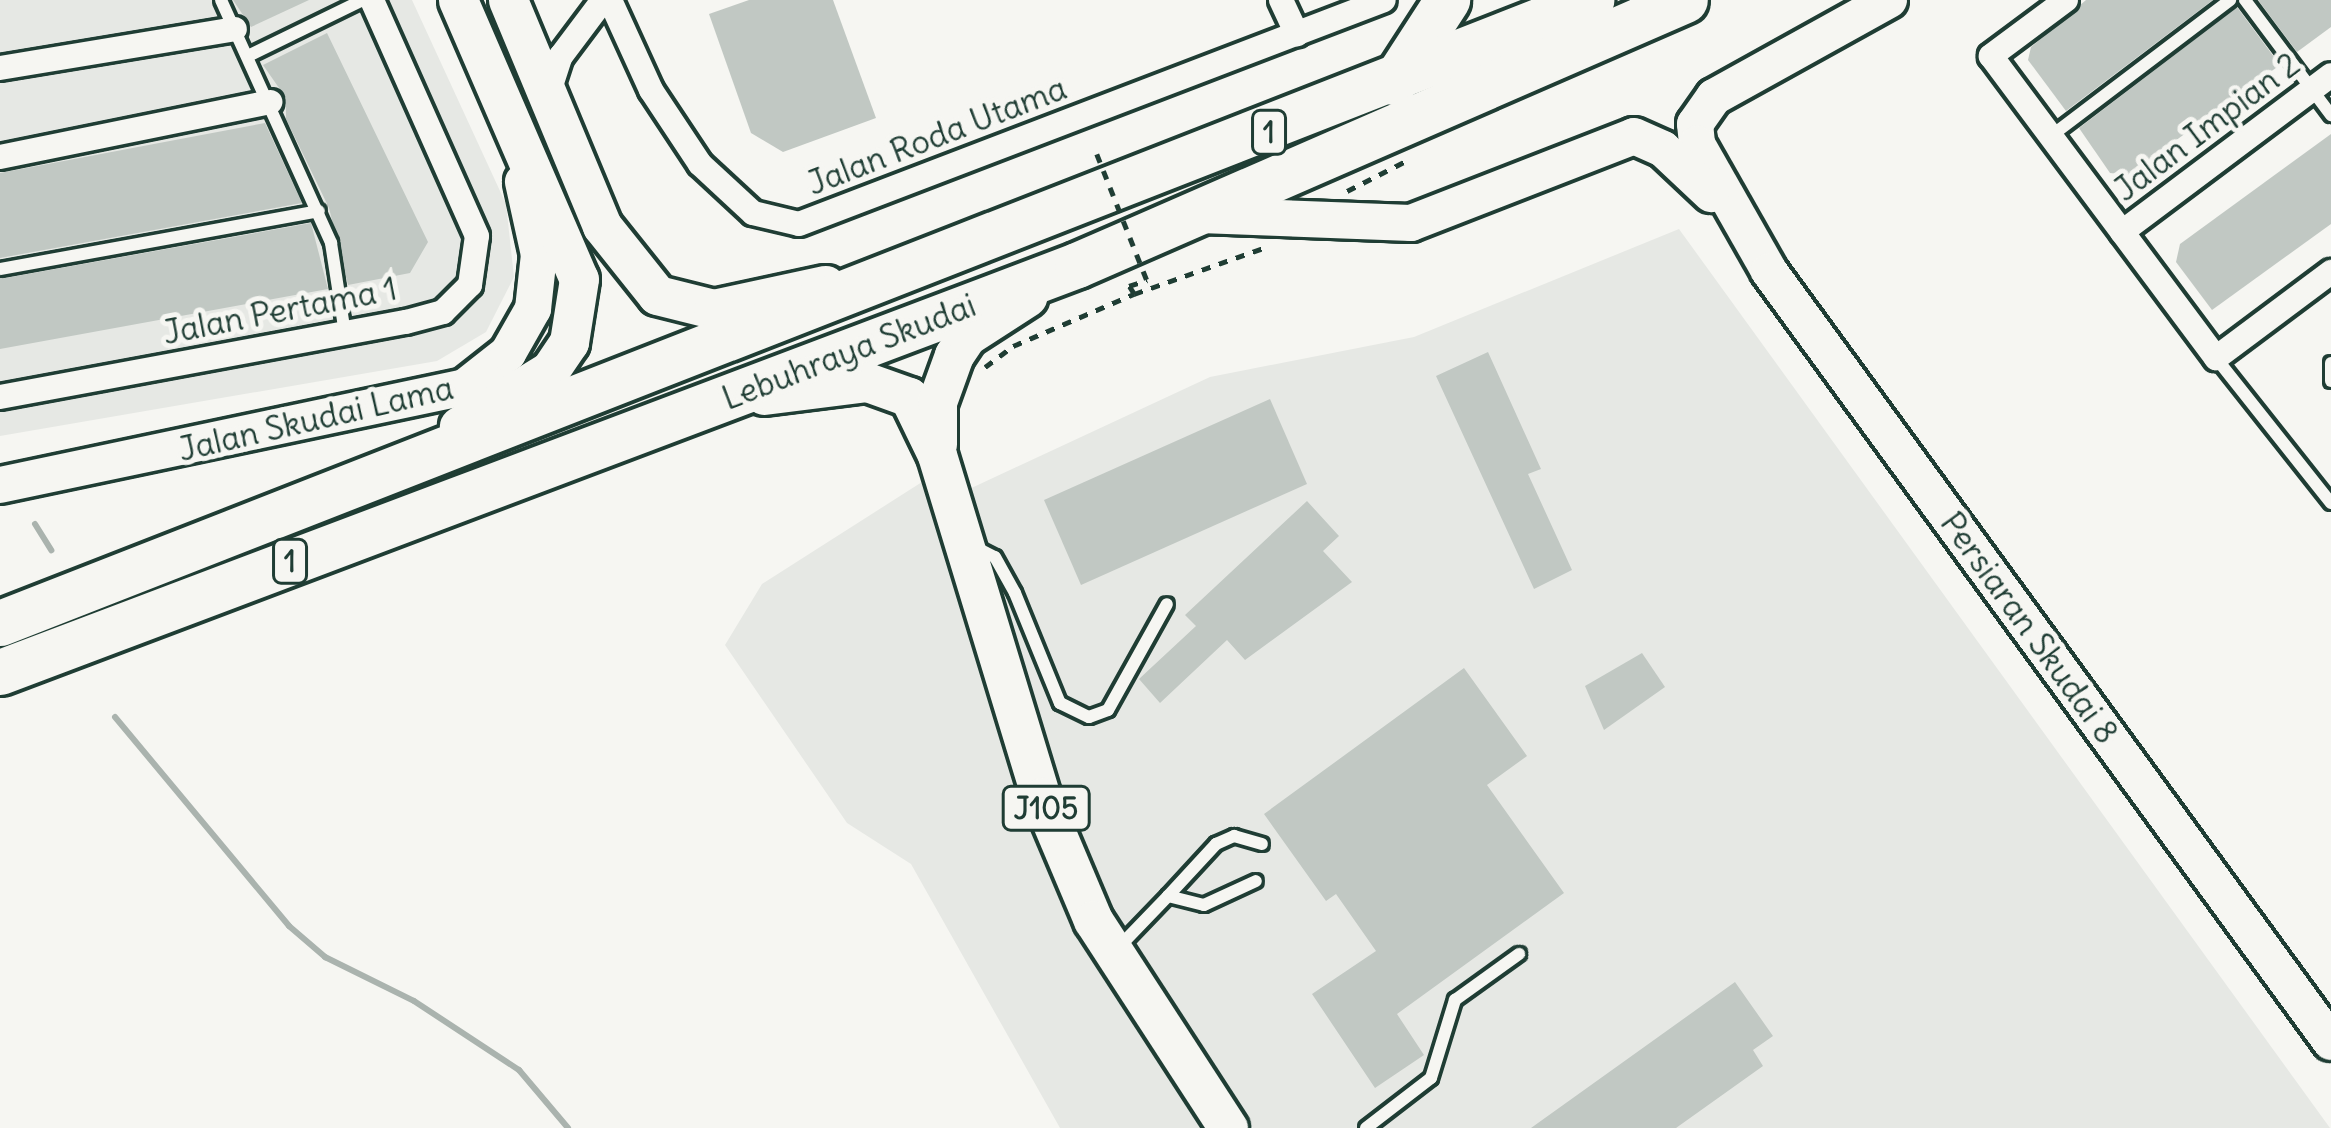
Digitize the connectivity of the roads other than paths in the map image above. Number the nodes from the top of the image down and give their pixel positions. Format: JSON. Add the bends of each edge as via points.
{"nodes":[{"id":1,"x":220,"y":0,"type":"edge"},
{"id":2,"x":368,"y":0,"type":"edge"},
{"id":3,"x":458,"y":0,"type":"edge"},
{"id":4,"x":508,"y":0,"type":"edge"},
{"id":5,"x":607,"y":0,"type":"edge"},
{"id":6,"x":1281,"y":0,"type":"edge"},
{"id":7,"x":1384,"y":0,"type":"edge"},
{"id":8,"x":1448,"y":0,"type":"edge"},
{"id":9,"x":1591,"y":0,"type":"edge"},
{"id":10,"x":1685,"y":0,"type":"edge"},
{"id":11,"x":1889,"y":0,"type":"edge"},
{"id":12,"x":2066,"y":0,"type":"edge"},
{"id":13,"x":2230,"y":0,"type":"edge"},
{"id":14,"x":2246,"y":0,"type":"edge"},
{"id":15,"x":235,"y":29,"type":"junction"},
{"id":16,"x":1297,"y":35,"type":"junction"},
{"id":17,"x":248,"y":56,"type":"junction"},
{"id":18,"x":0,"y":68,"type":"edge"},
{"id":19,"x":1394,"y":82,"type":"junction"},
{"id":20,"x":2321,"y":82,"type":"edge"},
{"id":21,"x":549,"y":92,"type":"junction"},
{"id":22,"x":270,"y":102,"type":"junction"},
{"id":23,"x":505,"y":109,"type":"junction"},
{"id":24,"x":2331,"y":115,"type":"edge"},
{"id":25,"x":2050,"y":136,"type":"junction"},
{"id":26,"x":0,"y":158,"type":"edge"},
{"id":27,"x":319,"y":211,"type":"junction"},
{"id":28,"x":1731,"y":212,"type":"junction"},
{"id":29,"x":1201,"y":215,"type":"junction"},
{"id":30,"x":2122,"y":232,"type":"junction"},
{"id":31,"x":947,"y":258,"type":"junction"},
{"id":32,"x":1077,"y":265,"type":"junction"},
{"id":33,"x":0,"y":269,"type":"edge"},
{"id":34,"x":2331,"y":272,"type":"edge"},
{"id":35,"x":345,"y":334,"type":"junction"},
{"id":36,"x":2216,"y":358,"type":"junction"},
{"id":37,"x":2331,"y":363,"type":"edge"},
{"id":38,"x":2331,"y":381,"type":"edge"},
{"id":39,"x":0,"y":397,"type":"edge"},
{"id":40,"x":723,"y":400,"type":"junction"},
{"id":41,"x":937,"y":455,"type":"junction"},
{"id":42,"x":1,"y":480,"type":"edge"},
{"id":43,"x":322,"y":501,"type":"junction"},
{"id":44,"x":2331,"y":503,"type":"edge"},
{"id":45,"x":966,"y":545,"type":"junction"},
{"id":46,"x":1166,"y":604,"type":"dead end"},
{"id":47,"x":0,"y":623,"type":"edge"},
{"id":48,"x":0,"y":672,"type":"edge"},
{"id":49,"x":1262,"y":844,"type":"dead end"},
{"id":50,"x":1256,"y":881,"type":"dead end"},
{"id":51,"x":1168,"y":896,"type":"junction"},
{"id":52,"x":1113,"y":953,"type":"junction"},
{"id":53,"x":1519,"y":954,"type":"dead end"},
{"id":54,"x":2331,"y":1042,"type":"edge"},
{"id":55,"x":1228,"y":1128,"type":"edge"},
{"id":56,"x":1366,"y":1128,"type":"edge"}],
"edges":[{"from":1,"to":15,"type":"lane"},
{"from":2,"to":17,"type":"lane"},
{"from":2,"to":35,"type":"street","name":"Jalan Pertama 1","via":[[476,236],[478,257],[470,285],[443,312]]},
{"from":3,"to":23,"type":"main road"},
{"from":4,"to":21,"type":"main road"},
{"from":5,"to":16,"type":"street","name":"Jalan Roda Utama","via":[[651,90],[700,164],[754,213],[799,224]]},
{"from":5,"to":21,"type":"street","via":[[561,56]]},
{"from":6,"to":16,"type":"street"},
{"from":7,"to":16,"type":"street","name":"Jalan Roda Utama"},
{"from":8,"to":19,"type":"highway"},
{"from":9,"to":19,"type":"highway","name":"Lebuhraya Skudai","number":"1"},
{"from":10,"to":29,"type":"highway","name":"Lebuhraya Skudai","number":"1"},
{"from":11,"to":28,"type":"street","via":[[1701,110],[1697,144]]},
{"from":12,"to":25,"type":"street","via":[[1991,56]]},
{"from":13,"to":25,"type":"lane"},
{"from":14,"to":20,"type":"lane"},
{"from":15,"to":17,"type":"lane"},
{"from":15,"to":18,"type":"street"},
{"from":17,"to":22,"type":"lane"},
{"from":19,"to":31,"type":"highway","name":"Lebuhraya Skudai","number":"1"},
{"from":20,"to":24,"type":"lane"},
{"from":20,"to":30,"type":"street","name":"Jalan Impian 2"},
{"from":21,"to":31,"type":"main road","via":[[602,226],[628,267],[680,305],[713,309]]},
{"from":22,"to":26,"type":"street"},
{"from":22,"to":27,"type":"lane"},
{"from":23,"to":42,"type":"street","name":"Jalan Skudai Lama","via":[[536,232],[538,284],[524,333],[489,371],[429,399]]},
{"from":23,"to":43,"type":"main road","via":[[579,279],[568,341],[524,390]]},
{"from":25,"to":30,"type":"street"},
{"from":27,"to":33,"type":"lane"},
{"from":27,"to":35,"type":"lane"},
{"from":28,"to":29,"type":"street","via":[[1663,148],[1634,136],[1411,223]]},
{"from":28,"to":54,"type":"street","name":"Persiaran Skudai 8"},
{"from":29,"to":32,"type":"highway","name":"Lebuhraya Skudai","number":"1"},
{"from":30,"to":36,"type":"street"},
{"from":31,"to":43,"type":"highway","name":"Lebuhraya Skudai","number":"1"},
{"from":32,"to":40,"type":"highway","name":"Lebuhraya Skudai","number":"1"},
{"from":32,"to":41,"type":"main road","number":"J105","via":[[967,336],[937,402]]},
{"from":34,"to":36,"type":"street"},
{"from":35,"to":39,"type":"street","name":"Jalan Pertama 1"},
{"from":36,"to":44,"type":"lane"},
{"from":37,"to":38,"type":"lane"},
{"from":40,"to":41,"type":"main road","number":"J105","via":[[883,383],[909,397]]},
{"from":40,"to":48,"type":"highway","name":"Lebuhraya Skudai","number":"1"},
{"from":41,"to":45,"type":"main road","number":"J105"},
{"from":43,"to":47,"type":"highway","name":"Lebuhraya Skudai","number":"1"},
{"from":45,"to":46,"type":"lane","via":[[995,557],[1060,703],[1089,717],[1108,710]]},
{"from":45,"to":52,"type":"main road","number":"J105","via":[[1041,797]]},
{"from":49,"to":51,"type":"lane","via":[[1234,836],[1216,844]]},
{"from":50,"to":51,"type":"lane","via":[[1204,905]]},
{"from":51,"to":52,"type":"lane"},
{"from":52,"to":55,"type":"main road","number":"J105"},
{"from":53,"to":56,"type":"lane","via":[[1455,1000],[1431,1078]]}]}
